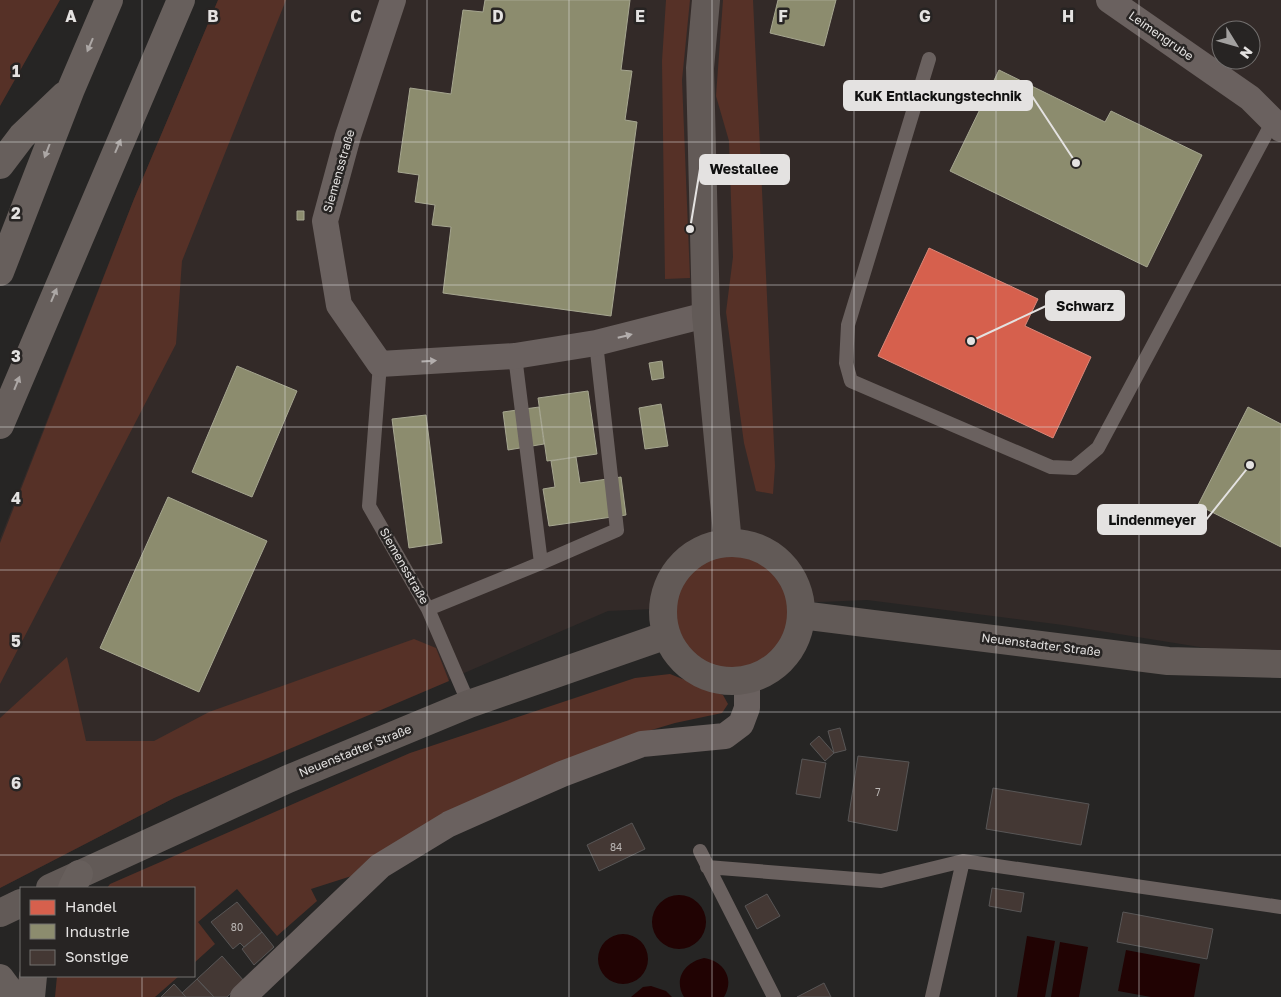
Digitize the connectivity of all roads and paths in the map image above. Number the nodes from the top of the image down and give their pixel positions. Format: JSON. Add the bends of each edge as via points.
{"nodes":[{"id":1,"x":109,"y":0,"type":"edge"},
{"id":2,"x":181,"y":0,"type":"edge"},
{"id":3,"x":393,"y":0,"type":"edge"},
{"id":4,"x":706,"y":0,"type":"edge"},
{"id":5,"x":1109,"y":0,"type":"edge"},
{"id":6,"x":929,"y":59,"type":"dead end"},
{"id":7,"x":71,"y":89,"type":"junction"},
{"id":8,"x":1277,"y":125,"type":"edge"},
{"id":9,"x":0,"y":165,"type":"edge"},
{"id":10,"x":0,"y":272,"type":"edge"},
{"id":11,"x":706,"y":315,"type":"junction"},
{"id":12,"x":596,"y":344,"type":"junction"},
{"id":13,"x":515,"y":356,"type":"junction"},
{"id":14,"x":380,"y":364,"type":"junction"},
{"id":15,"x":0,"y":425,"type":"edge"},
{"id":16,"x":728,"y":543,"type":"junction"},
{"id":17,"x":541,"y":562,"type":"junction"},
{"id":18,"x":428,"y":609,"type":"junction"},
{"id":19,"x":801,"y":614,"type":"junction"},
{"id":20,"x":667,"y":634,"type":"junction"},
{"id":21,"x":1281,"y":664,"type":"edge"},
{"id":22,"x":747,"y":679,"type":"junction"},
{"id":23,"x":469,"y":704,"type":"junction"},
{"id":24,"x":700,"y":851,"type":"dead end"},
{"id":25,"x":963,"y":861,"type":"junction"},
{"id":26,"x":707,"y":867,"type":"junction"},
{"id":27,"x":76,"y":881,"type":"edge"},
{"id":28,"x":54,"y":887,"type":"edge"},
{"id":29,"x":20,"y":904,"type":"edge"},
{"id":30,"x":1281,"y":906,"type":"edge"},
{"id":31,"x":0,"y":914,"type":"edge"},
{"id":32,"x":33,"y":977,"type":"edge"},
{"id":33,"x":0,"y":978,"type":"edge"},
{"id":34,"x":14,"y":997,"type":"edge"},
{"id":35,"x":31,"y":997,"type":"edge"},
{"id":36,"x":243,"y":997,"type":"edge"},
{"id":37,"x":773,"y":997,"type":"edge"},
{"id":38,"x":932,"y":997,"type":"edge"}],
"edges":[{"from":1,"to":7,"type":"highway","one_way":true},
{"from":15,"to":2,"type":"highway","one_way":true},
{"from":3,"to":14,"type":"street","name":"Siemensstraße","via":[[348,136],[325,221],[339,305]]},
{"from":4,"to":11,"type":"main road","via":[[700,68]]},
{"from":5,"to":8,"type":"street","name":"Leimengrube","via":[[1250,98]]},
{"from":6,"to":8,"type":"lane","via":[[848,325],[846,363],[851,381],[1051,467],[1074,468],[1098,448]]},
{"from":7,"to":9,"type":"highway","via":[[22,136]]},
{"from":7,"to":10,"type":"highway","one_way":true},
{"from":12,"to":11,"type":"street","one_way":true},
{"from":11,"to":16,"type":"main road"},
{"from":12,"to":13,"type":"street"},
{"from":12,"to":17,"type":"lane","via":[[617,530]]},
{"from":14,"to":13,"type":"street","one_way":true},
{"from":13,"to":17,"type":"lane"},
{"from":14,"to":18,"type":"lane","name":"Siemensstraße","via":[[369,506]]},
{"from":16,"to":19,"type":"main road","via":[[759,548],[785,567],[798,591]]},
{"from":16,"to":20,"type":"main road","via":[[692,555],[675,574],[663,609]]},
{"from":17,"to":18,"type":"lane"},
{"from":18,"to":23,"type":"lane","name":"Siemensstraße"},
{"from":19,"to":21,"type":"main road","name":"Neuenstadter Straße","via":[[1168,661]]},
{"from":19,"to":22,"type":"main road","via":[[798,634],[790,650],[771,669]]},
{"from":20,"to":22,"type":"main road","via":[[679,656],[698,672],[722,680]]},
{"from":20,"to":23,"type":"main road","name":"Neuenstadter Straße"},
{"from":22,"to":36,"type":"street","via":[[747,708],[741,724],[725,736],[642,744],[570,771],[448,824],[380,866]]},
{"from":23,"to":27,"type":"main road","name":"Neuenstadter Straße","via":[[288,779]]},
{"from":24,"to":26,"type":"lane"},
{"from":25,"to":26,"type":"lane","via":[[881,882]]},
{"from":25,"to":30,"type":"lane"},
{"from":25,"to":38,"type":"lane"},
{"from":26,"to":37,"type":"lane"},
{"from":27,"to":28,"type":"main road","name":"Neuenstadter Straße"},
{"from":29,"to":31,"type":"main road"},
{"from":32,"to":35,"type":"highway"},
{"from":33,"to":34,"type":"highway"}]}
